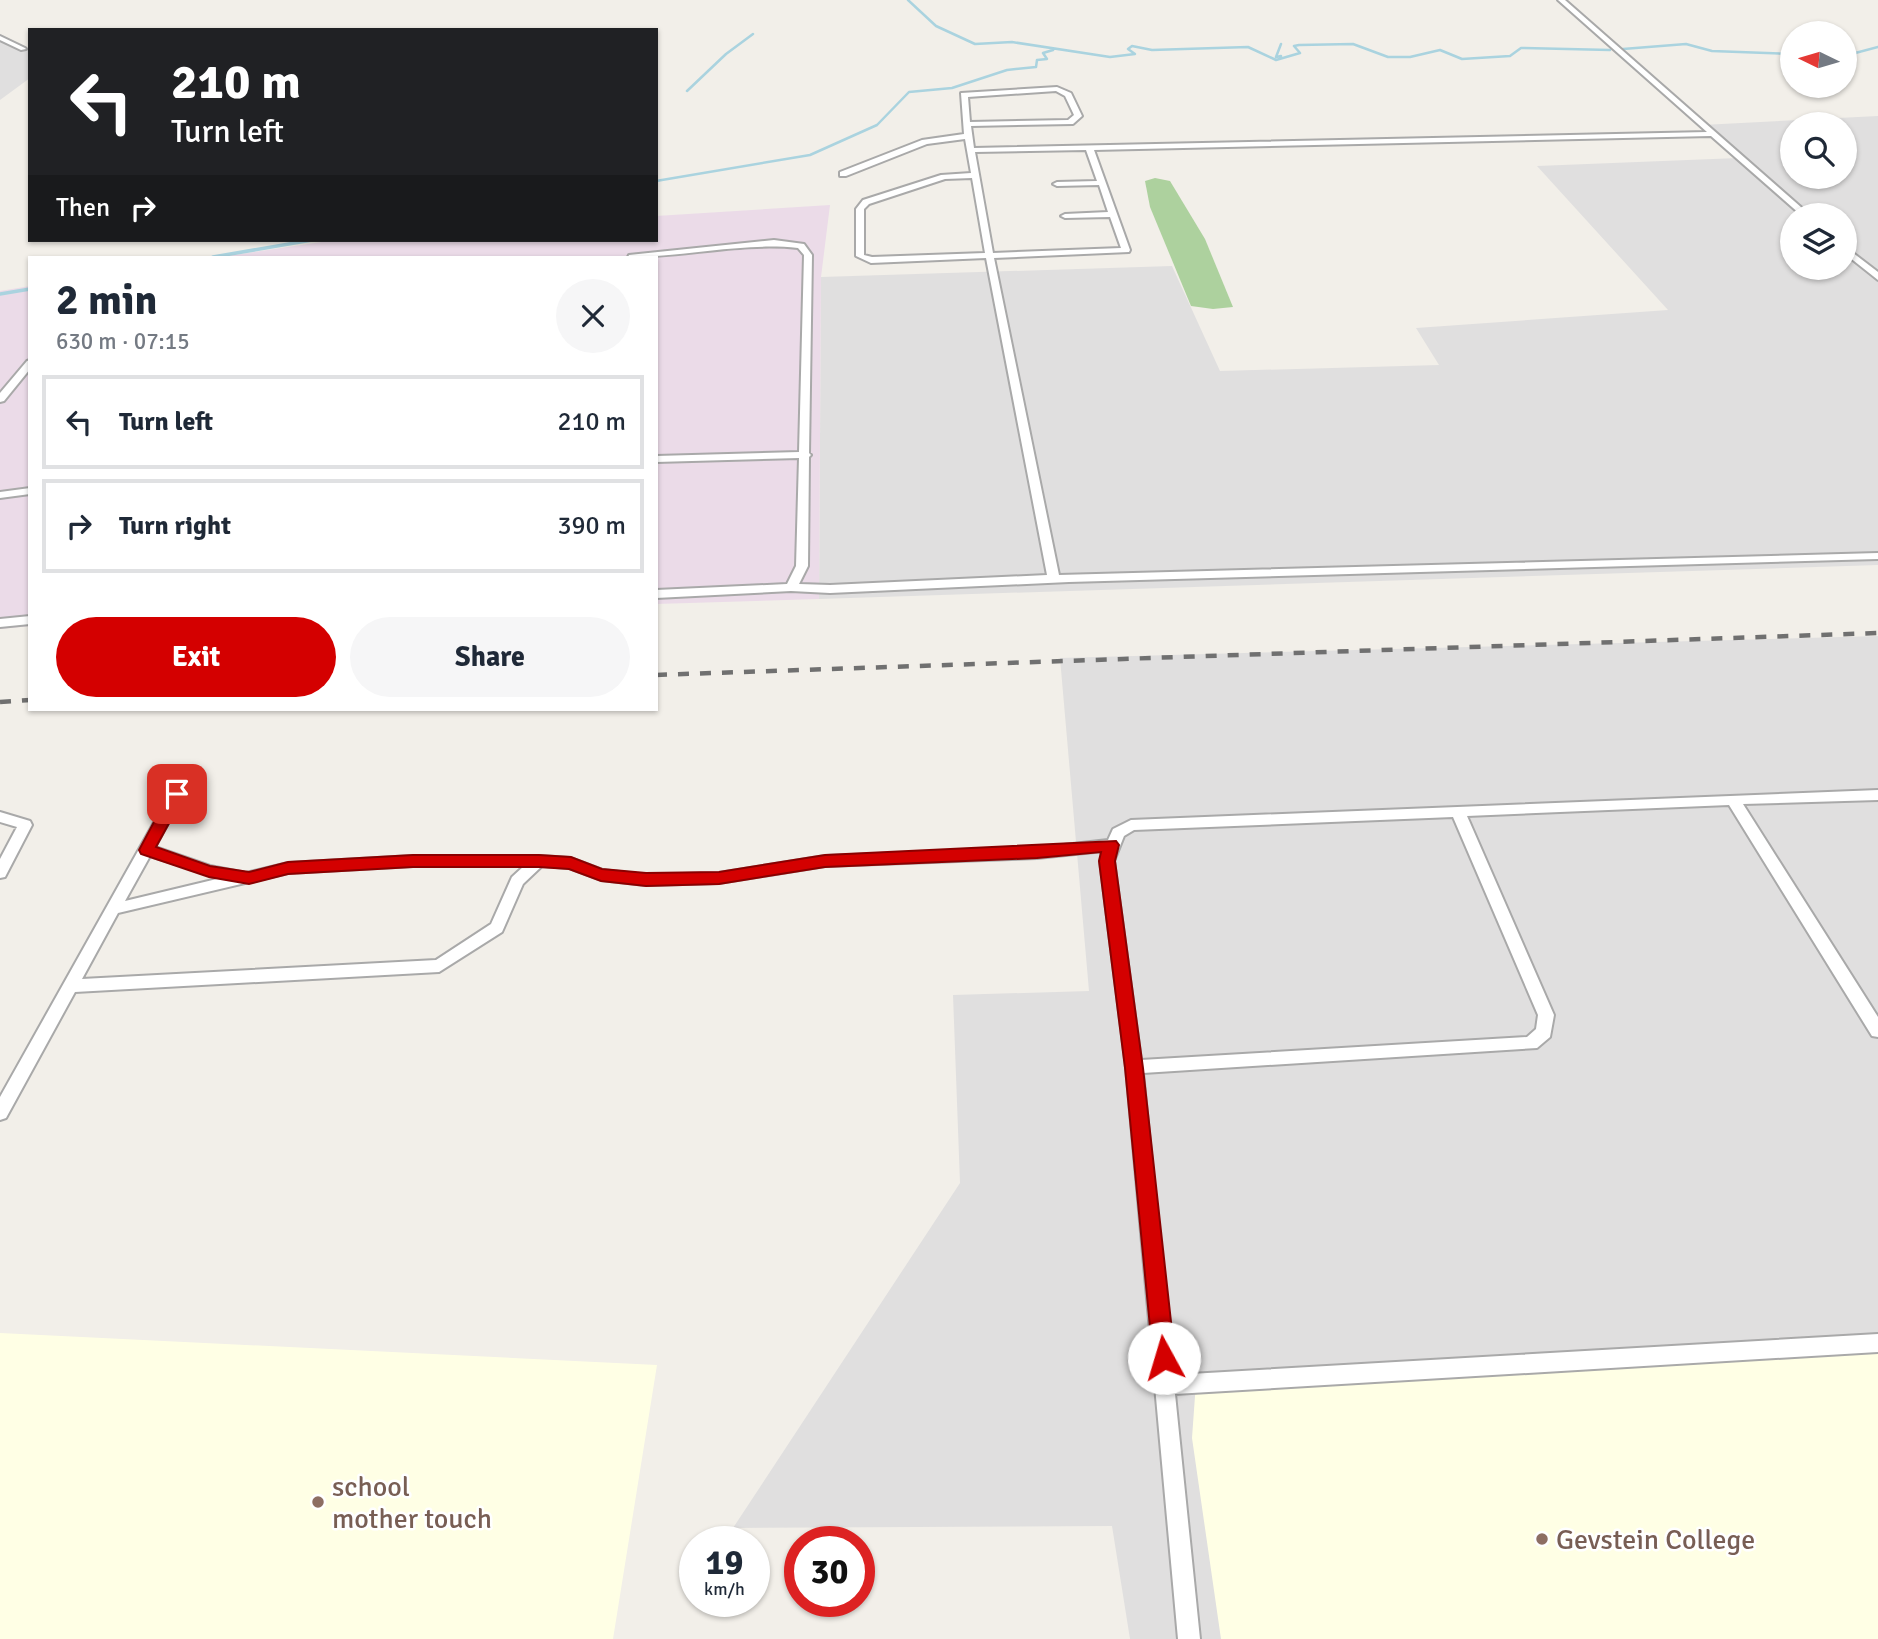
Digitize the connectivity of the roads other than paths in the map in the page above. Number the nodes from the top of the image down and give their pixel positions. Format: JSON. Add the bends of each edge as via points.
{"nodes":[{"id":1,"x":1562,"y":0,"type":"edge"},
{"id":2,"x":0,"y":38,"type":"edge"},
{"id":3,"x":23,"y":49,"type":"dead end"},
{"id":4,"x":967,"y":124,"type":"junction"},
{"id":5,"x":1710,"y":134,"type":"junction"},
{"id":6,"x":968,"y":136,"type":"junction"},
{"id":7,"x":1089,"y":148,"type":"junction"},
{"id":8,"x":972,"y":150,"type":"junction"},
{"id":9,"x":843,"y":174,"type":"dead end"},
{"id":10,"x":976,"y":175,"type":"junction"},
{"id":11,"x":1101,"y":183,"type":"junction"},
{"id":12,"x":1057,"y":184,"type":"dead end"},
{"id":13,"x":1792,"y":203,"type":"edge"},
{"id":14,"x":1112,"y":214,"type":"junction"},
{"id":15,"x":1065,"y":216,"type":"dead end"},
{"id":16,"x":642,"y":256,"type":"edge"},
{"id":17,"x":989,"y":256,"type":"junction"},
{"id":18,"x":1857,"y":259,"type":"edge"},
{"id":19,"x":1878,"y":277,"type":"edge"},
{"id":20,"x":28,"y":365,"type":"edge"},
{"id":21,"x":0,"y":399,"type":"edge"},
{"id":22,"x":806,"y":455,"type":"junction"},
{"id":23,"x":658,"y":459,"type":"edge"},
{"id":24,"x":28,"y":491,"type":"edge"},
{"id":25,"x":0,"y":495,"type":"edge"},
{"id":26,"x":1878,"y":556,"type":"edge"},
{"id":27,"x":1054,"y":579,"type":"junction"},
{"id":28,"x":791,"y":587,"type":"junction"},
{"id":29,"x":658,"y":594,"type":"edge"},
{"id":30,"x":28,"y":620,"type":"edge"},
{"id":31,"x":0,"y":624,"type":"edge"},
{"id":32,"x":177,"y":794,"type":"dead end"},
{"id":33,"x":1878,"y":794,"type":"edge"},
{"id":34,"x":1732,"y":800,"type":"junction"},
{"id":35,"x":1458,"y":812,"type":"junction"},
{"id":36,"x":0,"y":817,"type":"edge"},
{"id":37,"x":1111,"y":845,"type":"junction"},
{"id":38,"x":147,"y":850,"type":"junction"},
{"id":39,"x":539,"y":861,"type":"junction"},
{"id":40,"x":0,"y":873,"type":"edge"},
{"id":41,"x":249,"y":878,"type":"junction"},
{"id":42,"x":113,"y":909,"type":"junction"},
{"id":43,"x":71,"y":986,"type":"junction"},
{"id":44,"x":1878,"y":1031,"type":"edge"},
{"id":45,"x":1134,"y":1068,"type":"junction"},
{"id":46,"x":0,"y":1113,"type":"edge"},
{"id":47,"x":1878,"y":1343,"type":"edge"},
{"id":48,"x":1167,"y":1385,"type":"junction"},
{"id":49,"x":1189,"y":1639,"type":"edge"}],
"edges":[{"from":1,"to":5,"type":"street"},
{"from":2,"to":3,"type":"street"},
{"from":4,"to":4,"type":"street","via":[[964,95],[1014,90],[1065,92],[1078,116],[1070,122]]},
{"from":4,"to":6,"type":"street"},
{"from":5,"to":7,"type":"street"},
{"from":5,"to":13,"type":"street"},
{"from":6,"to":8,"type":"street"},
{"from":6,"to":9,"type":"street","via":[[925,142]]},
{"from":7,"to":8,"type":"street"},
{"from":7,"to":11,"type":"street"},
{"from":8,"to":10,"type":"street"},
{"from":10,"to":17,"type":"street"},
{"from":10,"to":17,"type":"street","via":[[944,177],[866,202],[860,209],[860,256],[871,260]]},
{"from":11,"to":12,"type":"street"},
{"from":11,"to":14,"type":"street"},
{"from":14,"to":15,"type":"street"},
{"from":14,"to":17,"type":"street","via":[[1126,250]]},
{"from":16,"to":22,"type":"street","via":[[774,243],[807,250]]},
{"from":17,"to":27,"type":"street"},
{"from":18,"to":19,"type":"street"},
{"from":20,"to":21,"type":"street"},
{"from":22,"to":23,"type":"street"},
{"from":22,"to":28,"type":"street","via":[[802,566]]},
{"from":24,"to":25,"type":"street"},
{"from":26,"to":27,"type":"street"},
{"from":27,"to":28,"type":"street"},
{"from":28,"to":29,"type":"street"},
{"from":30,"to":31,"type":"street"},
{"from":32,"to":38,"type":"street"},
{"from":33,"to":34,"type":"street"},
{"from":34,"to":35,"type":"street"},
{"from":34,"to":44,"type":"street"},
{"from":35,"to":37,"type":"street","via":[[1131,825],[1118,833]]},
{"from":35,"to":45,"type":"street","via":[[1546,1015],[1544,1032],[1531,1043]]},
{"from":36,"to":40,"type":"street","via":[[24,825]]},
{"from":37,"to":39,"type":"street","via":[[1037,853],[825,861],[707,878],[601,875],[571,863]]},
{"from":37,"to":45,"type":"street","via":[[1107,861]]},
{"from":38,"to":41,"type":"street","via":[[209,871]]},
{"from":38,"to":42,"type":"street"},
{"from":39,"to":41,"type":"street","via":[[413,861],[288,868]]},
{"from":39,"to":43,"type":"street","via":[[516,881],[497,928],[439,966]]},
{"from":41,"to":42,"type":"street"},
{"from":42,"to":43,"type":"street"},
{"from":43,"to":46,"type":"street"},
{"from":45,"to":48,"type":"street"},
{"from":47,"to":48,"type":"street"},
{"from":48,"to":49,"type":"street"}]}
